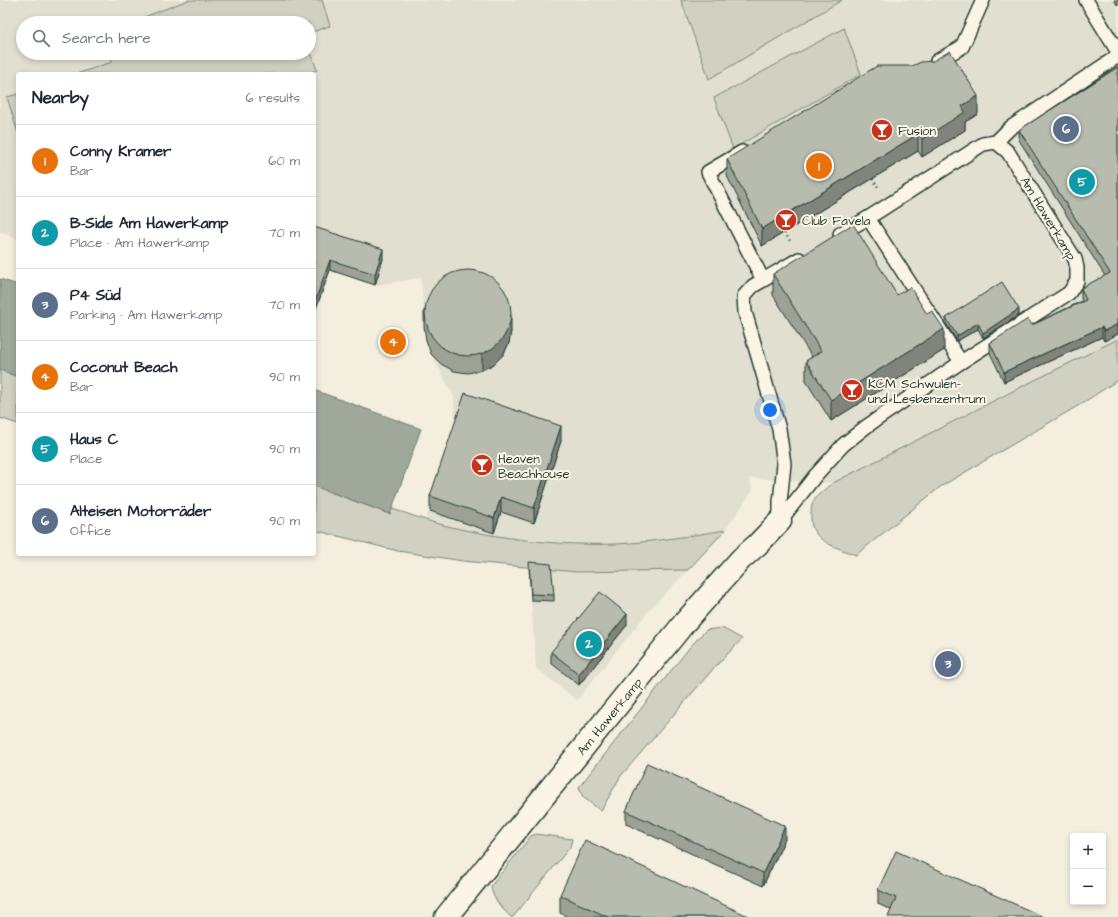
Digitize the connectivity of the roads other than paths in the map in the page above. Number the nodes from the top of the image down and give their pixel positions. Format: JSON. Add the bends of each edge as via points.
{"nodes":[{"id":1,"x":983,"y":0,"type":"edge"},
{"id":2,"x":1086,"y":0,"type":"edge"},
{"id":3,"x":1118,"y":52,"type":"edge"},
{"id":4,"x":1118,"y":56,"type":"edge"},
{"id":5,"x":924,"y":69,"type":"edge"},
{"id":6,"x":996,"y":142,"type":"junction"},
{"id":7,"x":754,"y":144,"type":"edge"},
{"id":8,"x":868,"y":218,"type":"junction"},
{"id":9,"x":827,"y":242,"type":"edge"},
{"id":10,"x":807,"y":254,"type":"edge"},
{"id":11,"x":763,"y":280,"type":"junction"},
{"id":12,"x":961,"y":362,"type":"junction"},
{"id":13,"x":780,"y":522,"type":"junction"},
{"id":14,"x":446,"y":917,"type":"edge"}],
"edges":[{"from":1,"to":5,"type":"lane","via":[[962,47]]},
{"from":2,"to":3,"type":"lane"},
{"from":4,"to":6,"type":"lane","via":[[1010,128]]},
{"from":6,"to":8,"type":"lane","via":[[983,144]]},
{"from":6,"to":12,"type":"lane","name":"Am Hawerkamp","via":[[1008,152],[1075,259],[1078,268],[1077,281],[1069,293]]},
{"from":7,"to":11,"type":"lane","via":[[708,172]]},
{"from":8,"to":9,"type":"lane"},
{"from":8,"to":12,"type":"lane"},
{"from":10,"to":11,"type":"lane"},
{"from":11,"to":13,"type":"lane","via":[[744,296],[745,312],[779,429],[784,464]]},
{"from":12,"to":13,"type":"lane","name":"Am Hawerkamp","via":[[843,445],[815,476]]},
{"from":13,"to":14,"type":"street","name":"Am Hawerkamp","via":[[741,559],[685,622]]}]}
